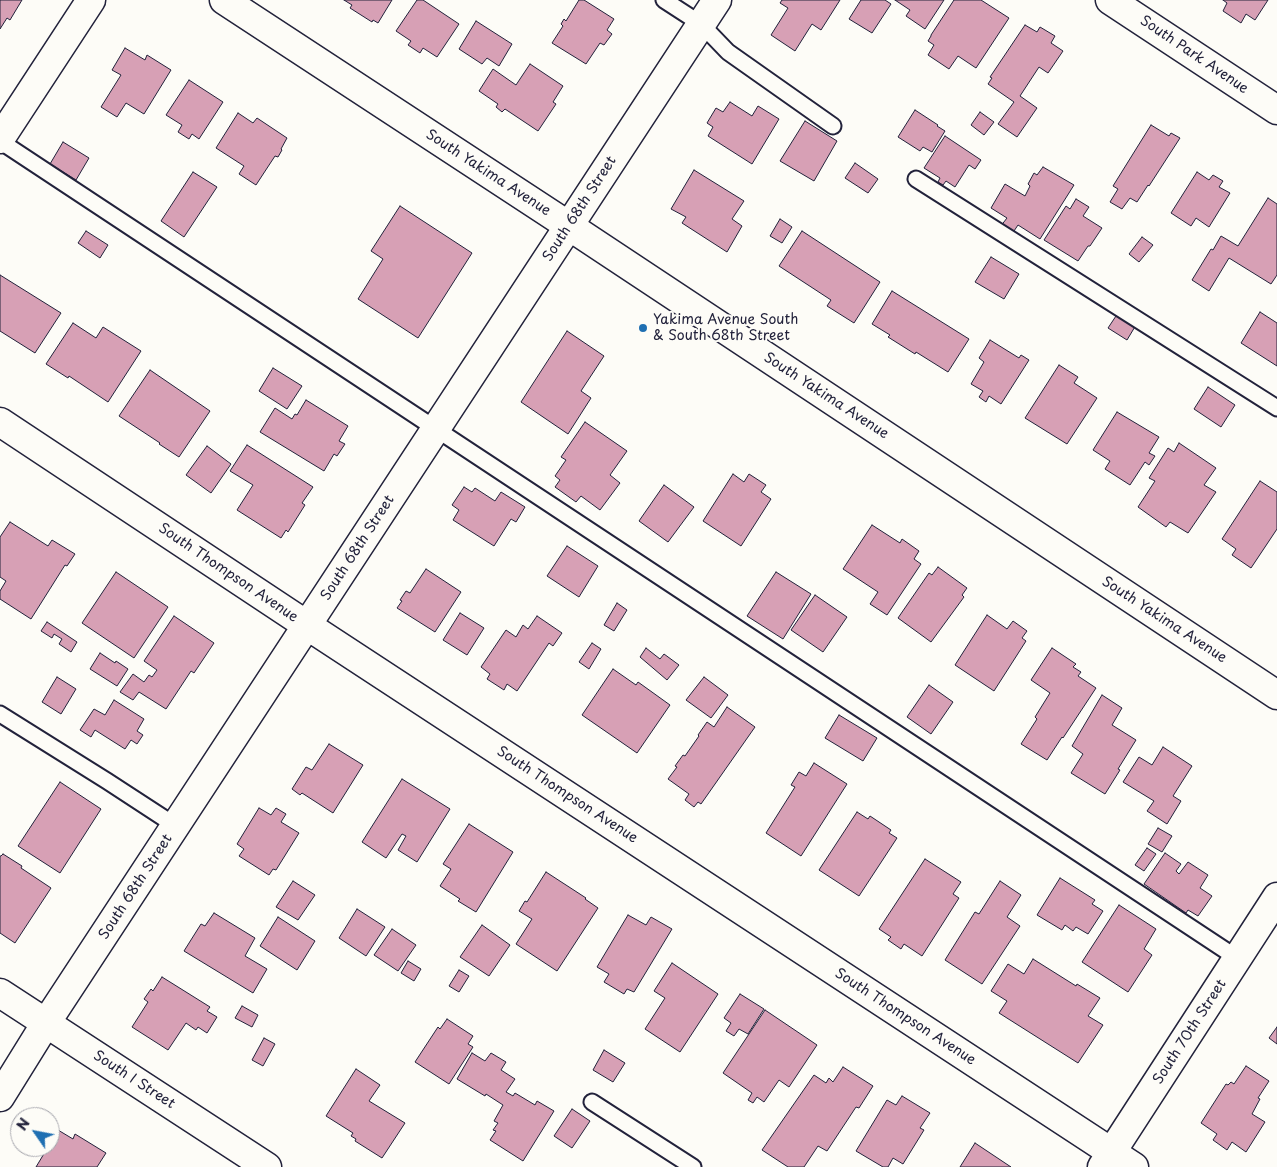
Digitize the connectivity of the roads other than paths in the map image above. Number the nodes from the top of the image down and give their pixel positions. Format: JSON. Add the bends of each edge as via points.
{"nodes":[{"id":1,"x":91,"y":0,"type":"edge"},
{"id":2,"x":224,"y":0,"type":"edge"},
{"id":3,"x":664,"y":0,"type":"edge"},
{"id":4,"x":717,"y":0,"type":"edge"},
{"id":5,"x":1110,"y":0,"type":"edge"},
{"id":6,"x":701,"y":24,"type":"junction"},
{"id":7,"x":1277,"y":110,"type":"edge"},
{"id":8,"x":832,"y":126,"type":"dead end"},
{"id":9,"x":0,"y":140,"type":"edge"},
{"id":10,"x":916,"y":179,"type":"dead end"},
{"id":11,"x":568,"y":226,"type":"junction"},
{"id":12,"x":1277,"y":408,"type":"edge"},
{"id":13,"x":0,"y":422,"type":"edge"},
{"id":14,"x":436,"y":429,"type":"junction"},
{"id":15,"x":308,"y":626,"type":"junction"},
{"id":16,"x":1277,"y":695,"type":"edge"},
{"id":17,"x":0,"y":714,"type":"edge"},
{"id":18,"x":176,"y":826,"type":"junction"},
{"id":19,"x":1277,"y":897,"type":"edge"},
{"id":20,"x":1237,"y":958,"type":"junction"},
{"id":21,"x":0,"y":993,"type":"edge"},
{"id":22,"x":46,"y":1023,"type":"junction"},
{"id":23,"x":0,"y":1097,"type":"edge"},
{"id":24,"x":592,"y":1102,"type":"dead end"},
{"id":25,"x":1107,"y":1160,"type":"edge"},
{"id":26,"x":267,"y":1167,"type":"edge"},
{"id":27,"x":693,"y":1167,"type":"edge"},
{"id":28,"x":1134,"y":1167,"type":"edge"}],
"edges":[{"from":1,"to":9,"type":"street"},
{"from":2,"to":11,"type":"street","name":"South Yakima Avenue"},
{"from":3,"to":6,"type":"lane"},
{"from":4,"to":6,"type":"street","name":"South 68th Street"},
{"from":5,"to":7,"type":"street","name":"South Park Avenue"},
{"from":6,"to":8,"type":"lane","via":[[728,52]]},
{"from":6,"to":11,"type":"street","name":"South 68th Street"},
{"from":9,"to":14,"type":"lane"},
{"from":10,"to":12,"type":"lane"},
{"from":11,"to":14,"type":"street","name":"South 68th Street"},
{"from":11,"to":16,"type":"street","name":"South Yakima Avenue"},
{"from":13,"to":15,"type":"street","name":"South Thompson Avenue"},
{"from":14,"to":15,"type":"street","name":"South 68th Street"},
{"from":14,"to":20,"type":"lane"},
{"from":15,"to":18,"type":"street","name":"South 68th Street"},
{"from":15,"to":25,"type":"street","name":"South Thompson Avenue"},
{"from":17,"to":18,"type":"lane"},
{"from":18,"to":22,"type":"street","name":"South 68th Street"},
{"from":19,"to":20,"type":"street","name":"South 70th Street"},
{"from":20,"to":25,"type":"street","name":"South 70th Street"},
{"from":21,"to":22,"type":"street","name":"South I Street"},
{"from":22,"to":23,"type":"street","name":"South 68th Street"},
{"from":22,"to":26,"type":"street","name":"South I Street"},
{"from":24,"to":27,"type":"lane"},
{"from":25,"to":28,"type":"street","name":"South Thompson Avenue"}]}
